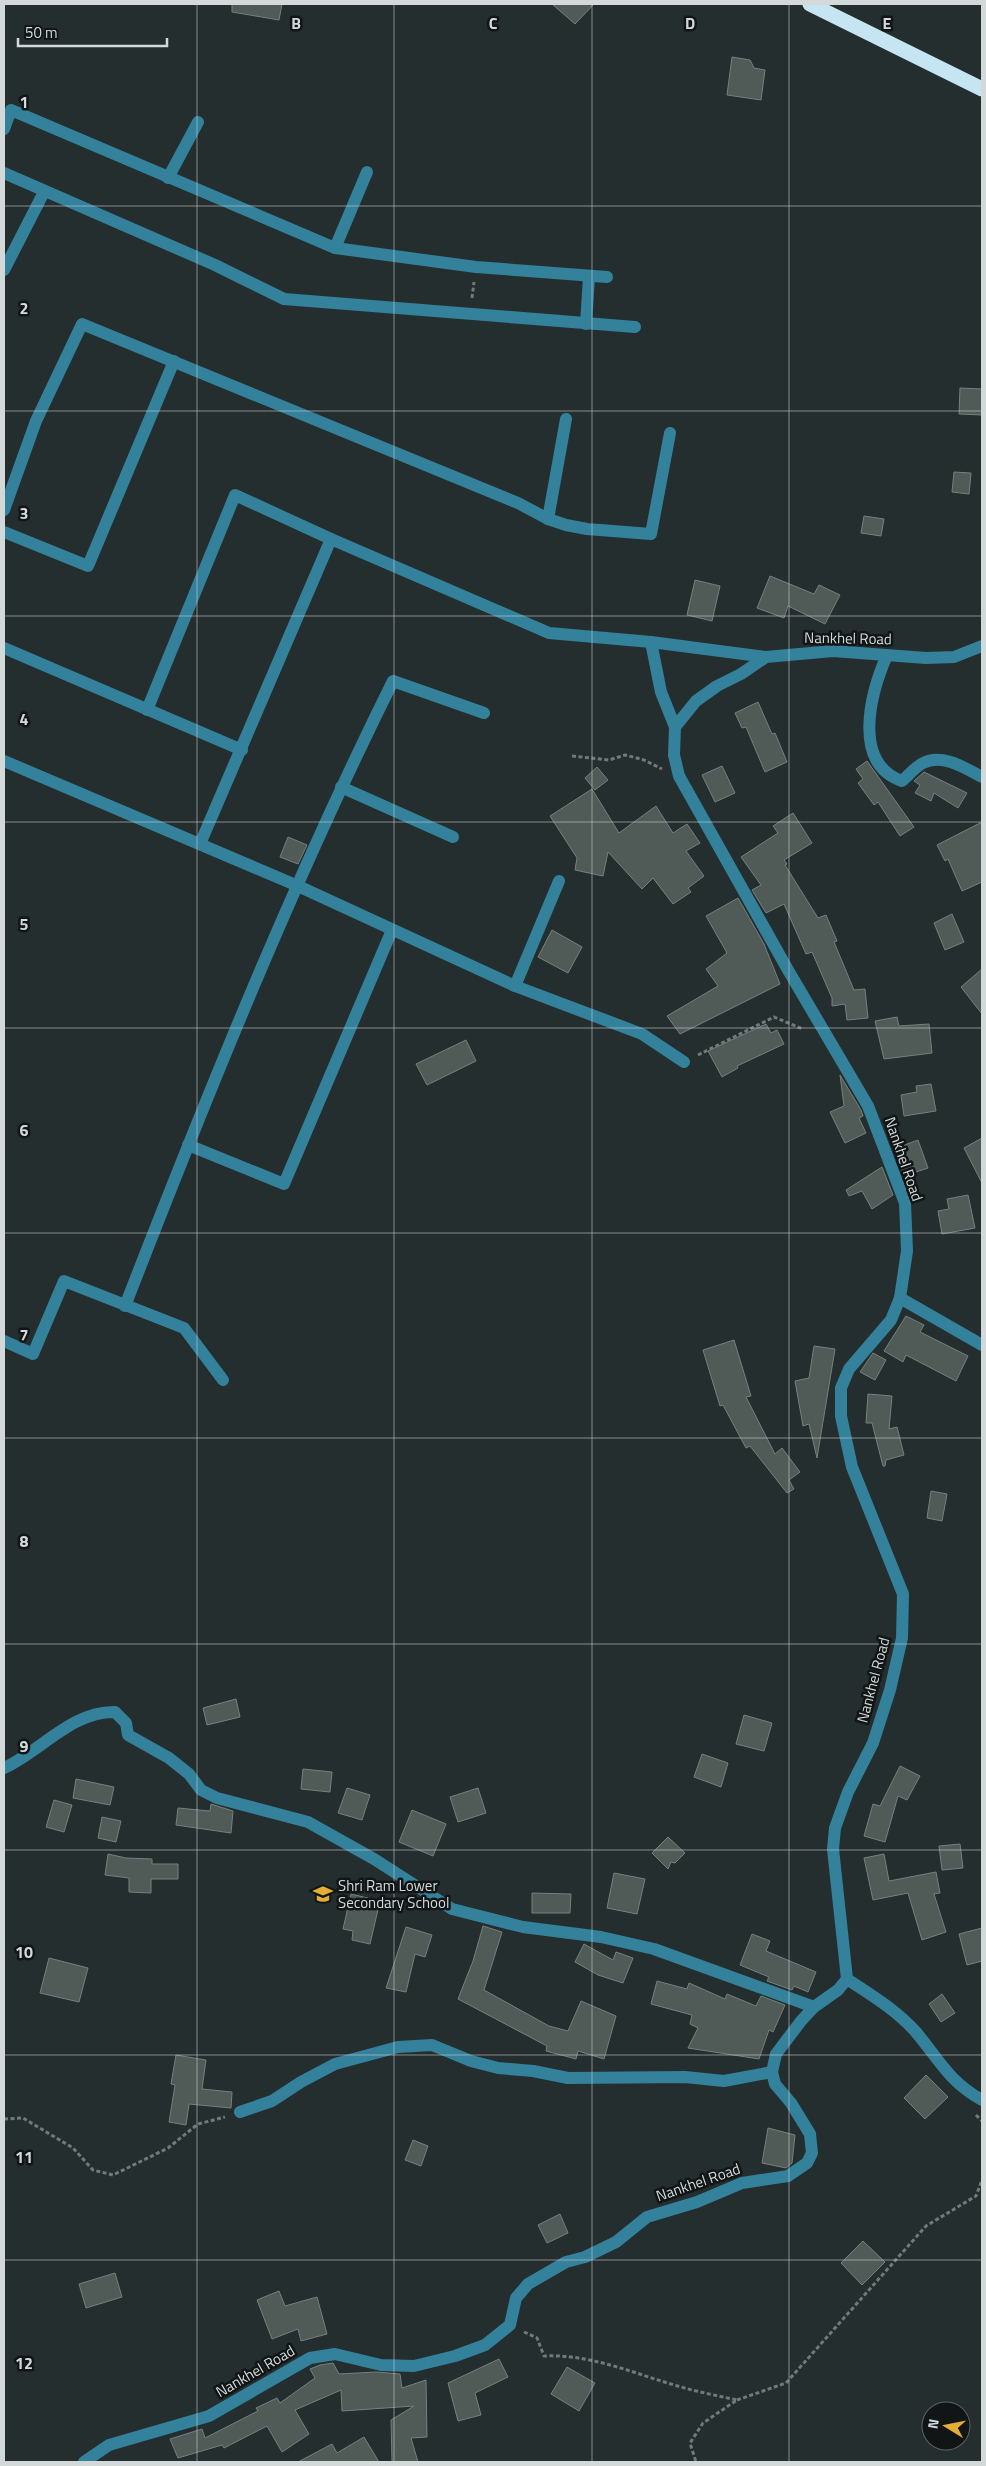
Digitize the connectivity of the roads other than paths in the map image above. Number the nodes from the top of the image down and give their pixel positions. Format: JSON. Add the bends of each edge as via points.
{"nodes":[{"id":1,"x":810,"y":4,"type":"edge"},
{"id":2,"x":982,"y":89,"type":"edge"},
{"id":3,"x":198,"y":122,"type":"dead end"},
{"id":4,"x":4,"y":129,"type":"edge"},
{"id":5,"x":367,"y":172,"type":"dead end"},
{"id":6,"x":4,"y":173,"type":"edge"},
{"id":7,"x":168,"y":178,"type":"junction"},
{"id":8,"x":44,"y":192,"type":"junction"},
{"id":9,"x":336,"y":248,"type":"junction"},
{"id":10,"x":4,"y":270,"type":"edge"},
{"id":11,"x":589,"y":277,"type":"junction"},
{"id":12,"x":607,"y":277,"type":"dead end"},
{"id":13,"x":586,"y":324,"type":"junction"},
{"id":14,"x":635,"y":327,"type":"dead end"},
{"id":15,"x":174,"y":360,"type":"junction"},
{"id":16,"x":566,"y":418,"type":"dead end"},
{"id":17,"x":670,"y":433,"type":"dead end"},
{"id":18,"x":4,"y":510,"type":"edge"},
{"id":19,"x":548,"y":519,"type":"junction"},
{"id":20,"x":4,"y":532,"type":"edge"},
{"id":21,"x":331,"y":539,"type":"junction"},
{"id":22,"x":651,"y":642,"type":"junction"},
{"id":23,"x":982,"y":646,"type":"edge"},
{"id":24,"x":4,"y":648,"type":"edge"},
{"id":25,"x":887,"y":654,"type":"junction"},
{"id":26,"x":766,"y":657,"type":"junction"},
{"id":27,"x":147,"y":710,"type":"junction"},
{"id":28,"x":484,"y":713,"type":"dead end"},
{"id":29,"x":675,"y":727,"type":"junction"},
{"id":30,"x":242,"y":750,"type":"junction"},
{"id":31,"x":4,"y":761,"type":"edge"},
{"id":32,"x":982,"y":777,"type":"edge"},
{"id":33,"x":341,"y":787,"type":"junction"},
{"id":34,"x":453,"y":837,"type":"dead end"},
{"id":35,"x":200,"y":844,"type":"junction"},
{"id":36,"x":559,"y":881,"type":"dead end"},
{"id":37,"x":298,"y":886,"type":"junction"},
{"id":38,"x":392,"y":930,"type":"junction"},
{"id":39,"x":515,"y":986,"type":"junction"},
{"id":40,"x":684,"y":1062,"type":"road end"},
{"id":41,"x":188,"y":1145,"type":"junction"},
{"id":42,"x":900,"y":1298,"type":"junction"},
{"id":43,"x":125,"y":1306,"type":"junction"},
{"id":44,"x":4,"y":1341,"type":"edge"},
{"id":45,"x":982,"y":1345,"type":"edge"},
{"id":46,"x":223,"y":1380,"type":"dead end"},
{"id":47,"x":4,"y":1768,"type":"edge"},
{"id":48,"x":847,"y":1979,"type":"junction"},
{"id":49,"x":814,"y":2007,"type":"junction"},
{"id":50,"x":772,"y":2072,"type":"junction"},
{"id":51,"x":982,"y":2100,"type":"edge"},
{"id":52,"x":240,"y":2112,"type":"road end"},
{"id":53,"x":84,"y":2462,"type":"edge"}],
"edges":[{"from":1,"to":2,"type":"highway"},
{"from":3,"to":7,"type":"street"},
{"from":4,"to":7,"type":"street","via":[[11,110]]},
{"from":5,"to":9,"type":"street"},
{"from":6,"to":8,"type":"street"},
{"from":7,"to":9,"type":"street"},
{"from":8,"to":10,"type":"street"},
{"from":8,"to":13,"type":"street","via":[[215,265],[284,299]]},
{"from":9,"to":11,"type":"street","via":[[476,267]]},
{"from":11,"to":12,"type":"street"},
{"from":11,"to":13,"type":"street"},
{"from":13,"to":14,"type":"street"},
{"from":15,"to":18,"type":"street","via":[[82,324],[36,421]]},
{"from":15,"to":19,"type":"street","via":[[518,503]]},
{"from":15,"to":20,"type":"street","via":[[88,566]]},
{"from":16,"to":19,"type":"street"},
{"from":17,"to":19,"type":"street","via":[[652,534],[587,529]]},
{"from":21,"to":22,"type":"street","via":[[549,633]]},
{"from":21,"to":27,"type":"street","via":[[235,495]]},
{"from":21,"to":30,"type":"street"},
{"from":22,"to":26,"type":"street"},
{"from":22,"to":29,"type":"street","via":[[662,692]]},
{"from":23,"to":25,"type":"street","name":"Nankhel Road","via":[[954,657]]},
{"from":24,"to":27,"type":"street"},
{"from":25,"to":26,"type":"street","name":"Nankhel Road","via":[[833,651]]},
{"from":25,"to":32,"type":"street","via":[[878,675],[869,724],[872,755],[889,777],[902,781],[923,763],[939,759]]},
{"from":26,"to":29,"type":"street","name":"Nankhel Road","via":[[696,702]]},
{"from":27,"to":30,"type":"street"},
{"from":28,"to":33,"type":"street","via":[[394,681]]},
{"from":29,"to":42,"type":"street","name":"Nankhel Road","via":[[674,755],[679,776],[868,1106],[905,1203],[908,1251]]},
{"from":30,"to":35,"type":"street"},
{"from":31,"to":35,"type":"street"},
{"from":33,"to":34,"type":"street"},
{"from":33,"to":37,"type":"street"},
{"from":35,"to":37,"type":"street"},
{"from":36,"to":39,"type":"street"},
{"from":37,"to":38,"type":"street"},
{"from":37,"to":41,"type":"street"},
{"from":38,"to":39,"type":"street"},
{"from":38,"to":41,"type":"street","via":[[284,1184]]},
{"from":39,"to":40,"type":"street","via":[[642,1034]]},
{"from":41,"to":43,"type":"street"},
{"from":42,"to":45,"type":"street"},
{"from":42,"to":48,"type":"street","name":"Nankhel Road","via":[[891,1320],[850,1369],[841,1388],[841,1416],[852,1466],[903,1594],[902,1638],[890,1690],[873,1743],[848,1792],[835,1828],[833,1849]]},
{"from":43,"to":44,"type":"street","via":[[64,1281],[33,1354]]},
{"from":43,"to":46,"type":"street","via":[[184,1328]]},
{"from":47,"to":49,"type":"street","via":[[78,1721],[104,1712],[115,1712],[122,1717],[128,1735],[169,1758],[189,1774],[201,1790],[217,1798],[308,1822],[452,1909],[524,1927],[602,1937],[654,1949]]},
{"from":48,"to":49,"type":"street","via":[[838,1990]]},
{"from":48,"to":51,"type":"street","via":[[888,2006],[914,2031],[952,2080]]},
{"from":49,"to":50,"type":"street","via":[[776,2054]]},
{"from":50,"to":52,"type":"street","via":[[724,2081],[685,2077],[568,2078],[471,2061],[432,2045],[398,2047],[335,2064],[272,2101]]},
{"from":50,"to":53,"type":"street","name":"Nankhel Road","via":[[776,2084],[810,2134],[812,2153],[807,2164],[788,2176],[742,2183],[697,2202],[647,2217],[616,2242],[566,2262],[528,2284],[516,2298],[510,2325],[485,2345],[414,2366],[381,2365],[334,2354],[310,2358],[209,2416],[109,2445]]}]}
